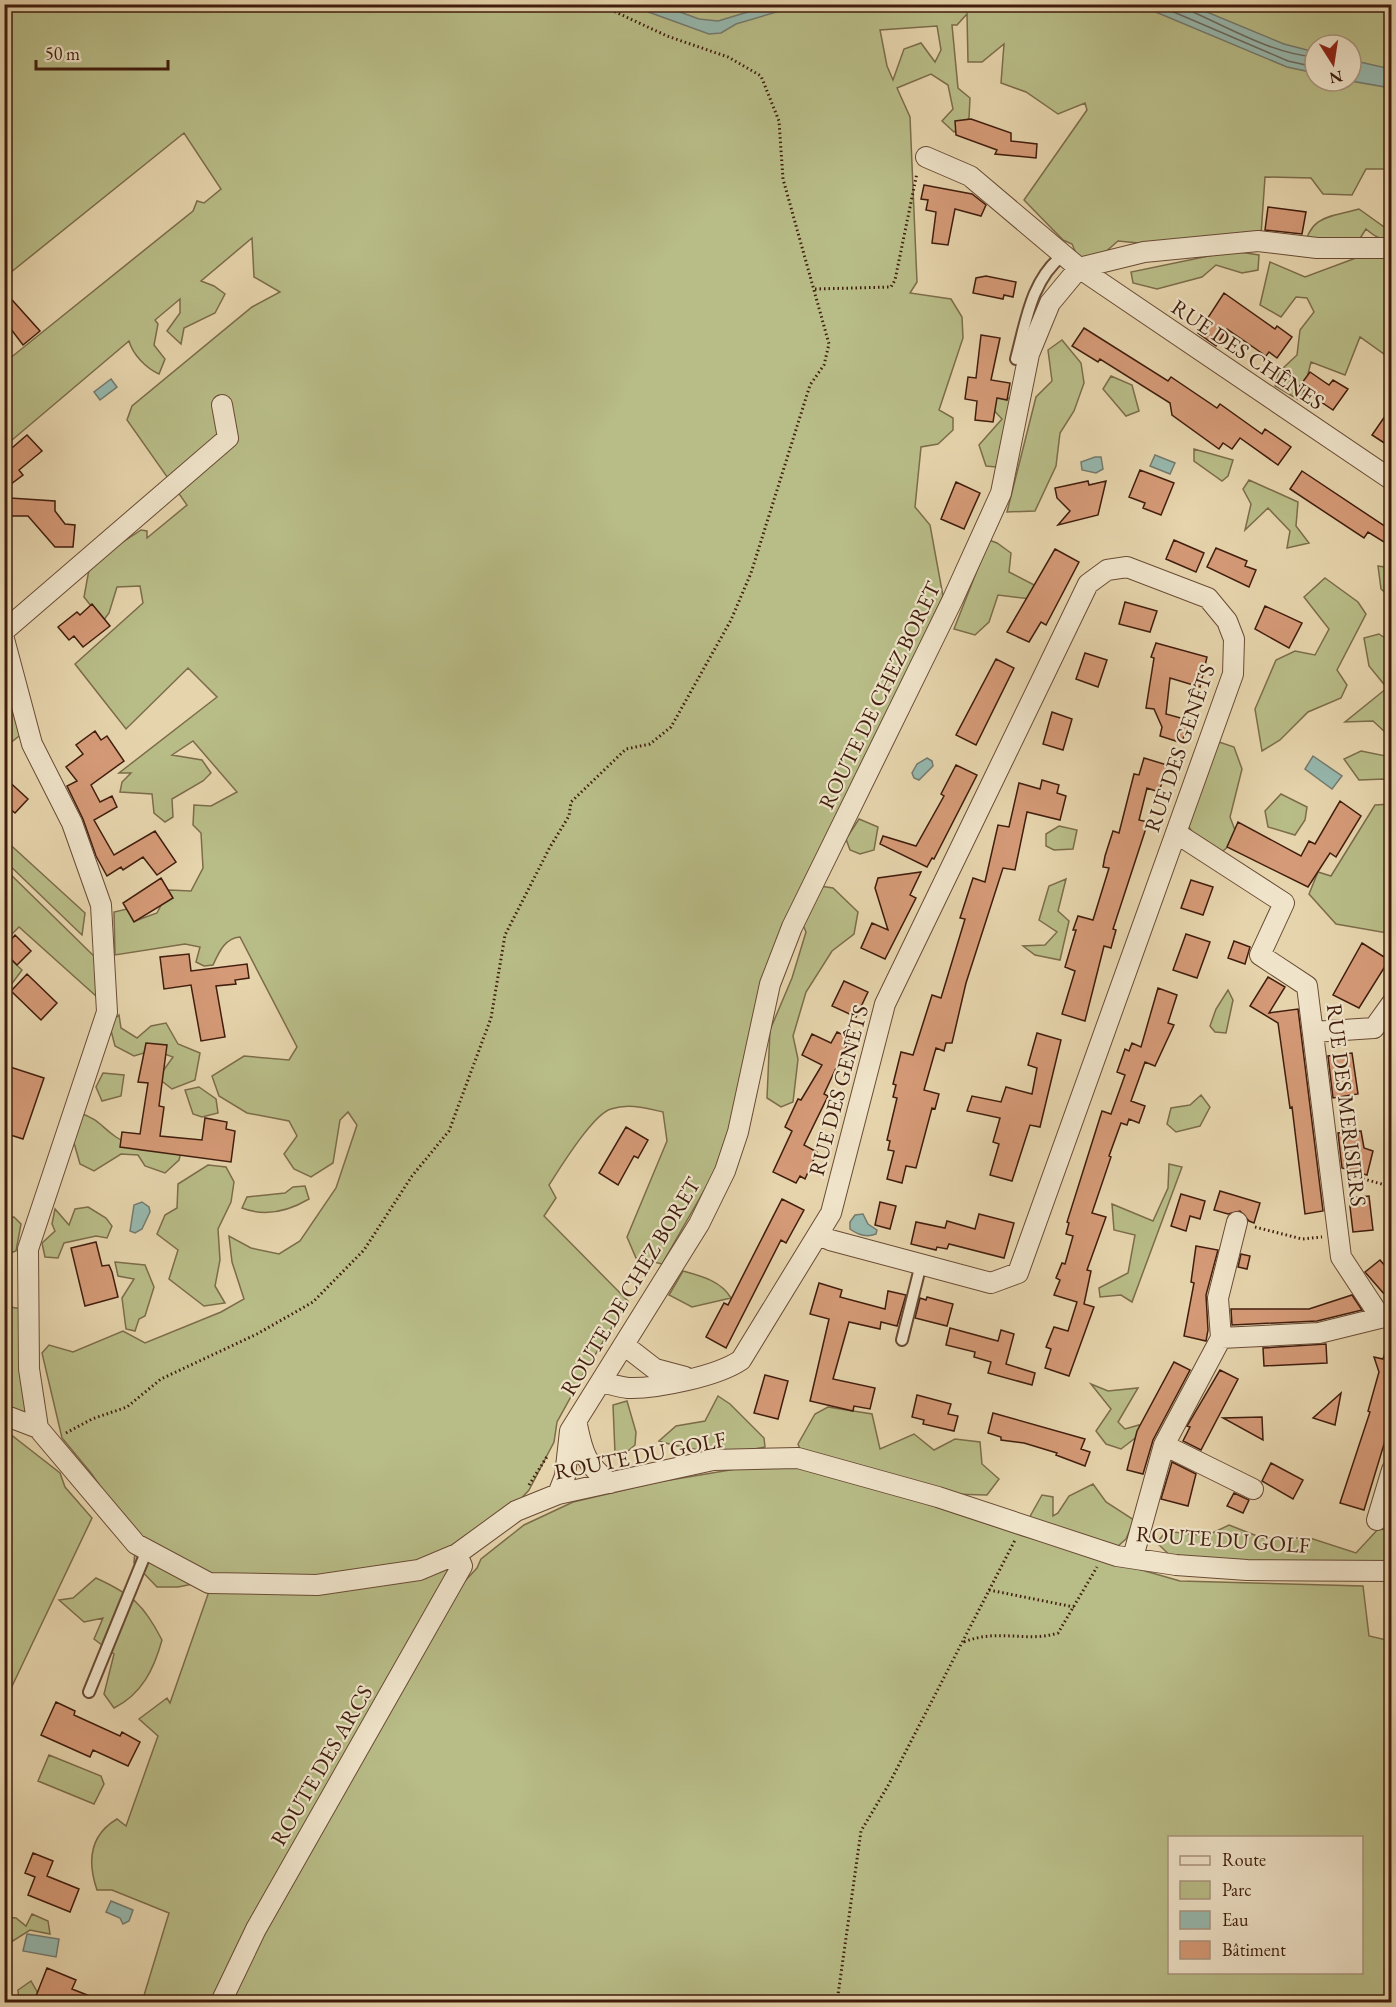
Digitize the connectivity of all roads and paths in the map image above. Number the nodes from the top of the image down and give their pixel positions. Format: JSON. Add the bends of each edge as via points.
{"nodes":[{"id":1,"x":528,"y":4,"type":"edge"},
{"id":2,"x":549,"y":4,"type":"edge"},
{"id":3,"x":565,"y":4,"type":"edge"},
{"id":4,"x":926,"y":157,"type":"joint"},
{"id":5,"x":1392,"y":248,"type":"edge"},
{"id":6,"x":1063,"y":255,"type":"junction"},
{"id":7,"x":1078,"y":268,"type":"junction"},
{"id":8,"x":815,"y":289,"type":"junction"},
{"id":9,"x":1016,"y":359,"type":"dead end"},
{"id":10,"x":222,"y":405,"type":"dead end"},
{"id":11,"x":1392,"y":480,"type":"edge"},
{"id":12,"x":4,"y":631,"type":"edge"},
{"id":13,"x":4,"y":639,"type":"edge"},
{"id":14,"x":1176,"y":833,"type":"junction"},
{"id":15,"x":1392,"y":1003,"type":"edge"},
{"id":16,"x":1313,"y":1032,"type":"junction"},
{"id":17,"x":1330,"y":1169,"type":"junction"},
{"id":18,"x":1392,"y":1187,"type":"edge"},
{"id":19,"x":1237,"y":1222,"type":"joint"},
{"id":20,"x":819,"y":1235,"type":"junction"},
{"id":21,"x":1339,"y":1235,"type":"junction"},
{"id":22,"x":921,"y":1264,"type":"junction"},
{"id":23,"x":1386,"y":1317,"type":"edge"},
{"id":24,"x":1221,"y":1338,"type":"junction"},
{"id":25,"x":902,"y":1340,"type":"dead end"},
{"id":26,"x":624,"y":1345,"type":"junction"},
{"id":27,"x":694,"y":1379,"type":"junction"},
{"id":28,"x":601,"y":1382,"type":"junction"},
{"id":29,"x":4,"y":1415,"type":"edge"},
{"id":30,"x":576,"y":1422,"type":"junction"},
{"id":31,"x":38,"y":1428,"type":"junction"},
{"id":32,"x":1164,"y":1445,"type":"junction"},
{"id":33,"x":56,"y":1449,"type":"junction"},
{"id":34,"x":549,"y":1451,"type":"dead end"},
{"id":35,"x":1392,"y":1470,"type":"edge"},
{"id":36,"x":609,"y":1483,"type":"junction"},
{"id":37,"x":1253,"y":1489,"type":"dead end"},
{"id":38,"x":526,"y":1490,"type":"dead end"},
{"id":39,"x":558,"y":1494,"type":"junction"},
{"id":40,"x":1377,"y":1520,"type":"dead end"},
{"id":41,"x":1023,"y":1525,"type":"junction"},
{"id":42,"x":147,"y":1550,"type":"junction"},
{"id":43,"x":1104,"y":1551,"type":"junction"},
{"id":44,"x":458,"y":1554,"type":"junction"},
{"id":45,"x":1133,"y":1557,"type":"junction"},
{"id":46,"x":1392,"y":1571,"type":"edge"},
{"id":47,"x":989,"y":1590,"type":"junction"},
{"id":48,"x":1074,"y":1607,"type":"junction"},
{"id":49,"x":962,"y":1643,"type":"junction"},
{"id":50,"x":89,"y":1692,"type":"dead end"},
{"id":51,"x":220,"y":2002,"type":"edge"},
{"id":52,"x":837,"y":2002,"type":"edge"}],
"edges":[{"from":1,"to":2,"type":"path","via":[[535,9]]},
{"from":3,"to":8,"type":"path","via":[[607,8],[667,36],[728,57],[762,76],[779,121],[783,179]]},
{"from":4,"to":6,"type":"street","name":"RUE DES CHÊNES","via":[[970,176]]},
{"from":4,"to":8,"type":"path","via":[[918,164],[891,287]]},
{"from":5,"to":7,"type":"street","via":[[1317,248],[1258,241],[1144,252]]},
{"from":6,"to":7,"type":"street","name":"RUE DES CHÊNES"},
{"from":6,"to":9,"type":"lane","via":[[1048,267],[1031,300]]},
{"from":7,"to":11,"type":"street","name":"RUE DES CHÊNES"},
{"from":7,"to":26,"type":"street","name":"ROUTE DE CHEZ BORET","via":[[1050,303],[1029,354],[1000,492],[952,601],[792,927],[770,984],[738,1132],[725,1171],[699,1224]]},
{"from":8,"to":33,"type":"path","via":[[829,344],[824,365],[810,385],[751,573],[731,620],[671,727],[650,744],[626,750],[571,802],[569,816],[506,935],[491,1018],[449,1131],[412,1176],[364,1250],[313,1302],[257,1334],[161,1379],[127,1407],[63,1434]]},
{"from":10,"to":12,"type":"street","via":[[228,438]]},
{"from":13,"to":31,"type":"street","via":[[32,744],[72,824],[100,905],[107,1012],[28,1249],[28,1369]]},
{"from":14,"to":16,"type":"street","name":"RUE DES MERISIERS","via":[[1284,903],[1260,955],[1307,986]]},
{"from":14,"to":20,"type":"street","name":"RUE DES GENÊTS","via":[[1233,674],[1234,639],[1227,621],[1208,598],[1127,567],[1107,570],[1088,584],[885,1004],[831,1213]]},
{"from":14,"to":22,"type":"street","name":"RUE DES GENÊTS","via":[[1018,1273],[991,1283]]},
{"from":15,"to":16,"type":"street","via":[[1374,1028]]},
{"from":16,"to":17,"type":"street","name":"RUE DES MERISIERS"},
{"from":17,"to":18,"type":"path"},
{"from":17,"to":21,"type":"street","name":"RUE DES MERISIERS"},
{"from":19,"to":21,"type":"path","via":[[1302,1239]]},
{"from":19,"to":24,"type":"street","via":[[1218,1298]]},
{"from":20,"to":22,"type":"street","name":"RUE DES GENÊTS"},
{"from":20,"to":27,"type":"street","name":"RUE DES GENÊTS","via":[[741,1360],[726,1370]]},
{"from":21,"to":23,"type":"street","name":"RUE DES MERISIERS","via":[[1341,1257]]},
{"from":22,"to":25,"type":"lane"},
{"from":23,"to":24,"type":"street","via":[[1319,1333]]},
{"from":24,"to":32,"type":"street"},
{"from":26,"to":27,"type":"street","via":[[655,1369]]},
{"from":26,"to":28,"type":"street","name":"ROUTE DE CHEZ BORET"},
{"from":27,"to":28,"type":"street","name":"RUE DES GENÊTS","via":[[629,1388]]},
{"from":28,"to":30,"type":"street","name":"ROUTE DE CHEZ BORET"},
{"from":29,"to":31,"type":"street","name":"ROUTE DU GOLF"},
{"from":30,"to":36,"type":"street","name":"ROUTE DE CHEZ BORET","via":[[582,1451],[591,1468]]},
{"from":30,"to":39,"type":"street","name":"ROUTE DE CHEZ BORET","via":[[570,1431],[565,1476]]},
{"from":31,"to":33,"type":"street","name":"ROUTE DU GOLF"},
{"from":32,"to":37,"type":"street"},
{"from":32,"to":45,"type":"street"},
{"from":33,"to":42,"type":"street","name":"ROUTE DU GOLF","via":[[136,1544]]},
{"from":34,"to":38,"type":"path"},
{"from":35,"to":40,"type":"street"},
{"from":36,"to":39,"type":"street","name":"ROUTE DU GOLF"},
{"from":36,"to":41,"type":"street","name":"ROUTE DU GOLF","via":[[713,1460],[798,1458]]},
{"from":39,"to":44,"type":"street","name":"ROUTE DU GOLF","via":[[516,1511]]},
{"from":41,"to":43,"type":"street","name":"ROUTE DU GOLF"},
{"from":41,"to":47,"type":"path"},
{"from":42,"to":44,"type":"street","name":"ROUTE DU GOLF","via":[[209,1583],[317,1585],[419,1570]]},
{"from":42,"to":50,"type":"lane"},
{"from":43,"to":45,"type":"street","name":"ROUTE DU GOLF"},
{"from":43,"to":48,"type":"path","via":[[1093,1579]]},
{"from":44,"to":51,"type":"street","name":"ROUTE DES ARCS","via":[[462,1566],[256,1929]]},
{"from":45,"to":46,"type":"street","name":"ROUTE DU GOLF","via":[[1176,1565],[1247,1570]]},
{"from":47,"to":48,"type":"path"},
{"from":47,"to":49,"type":"path"},
{"from":48,"to":49,"type":"path","via":[[1058,1633],[1046,1637],[981,1635]]},
{"from":49,"to":52,"type":"path","via":[[861,1831]]}]}
